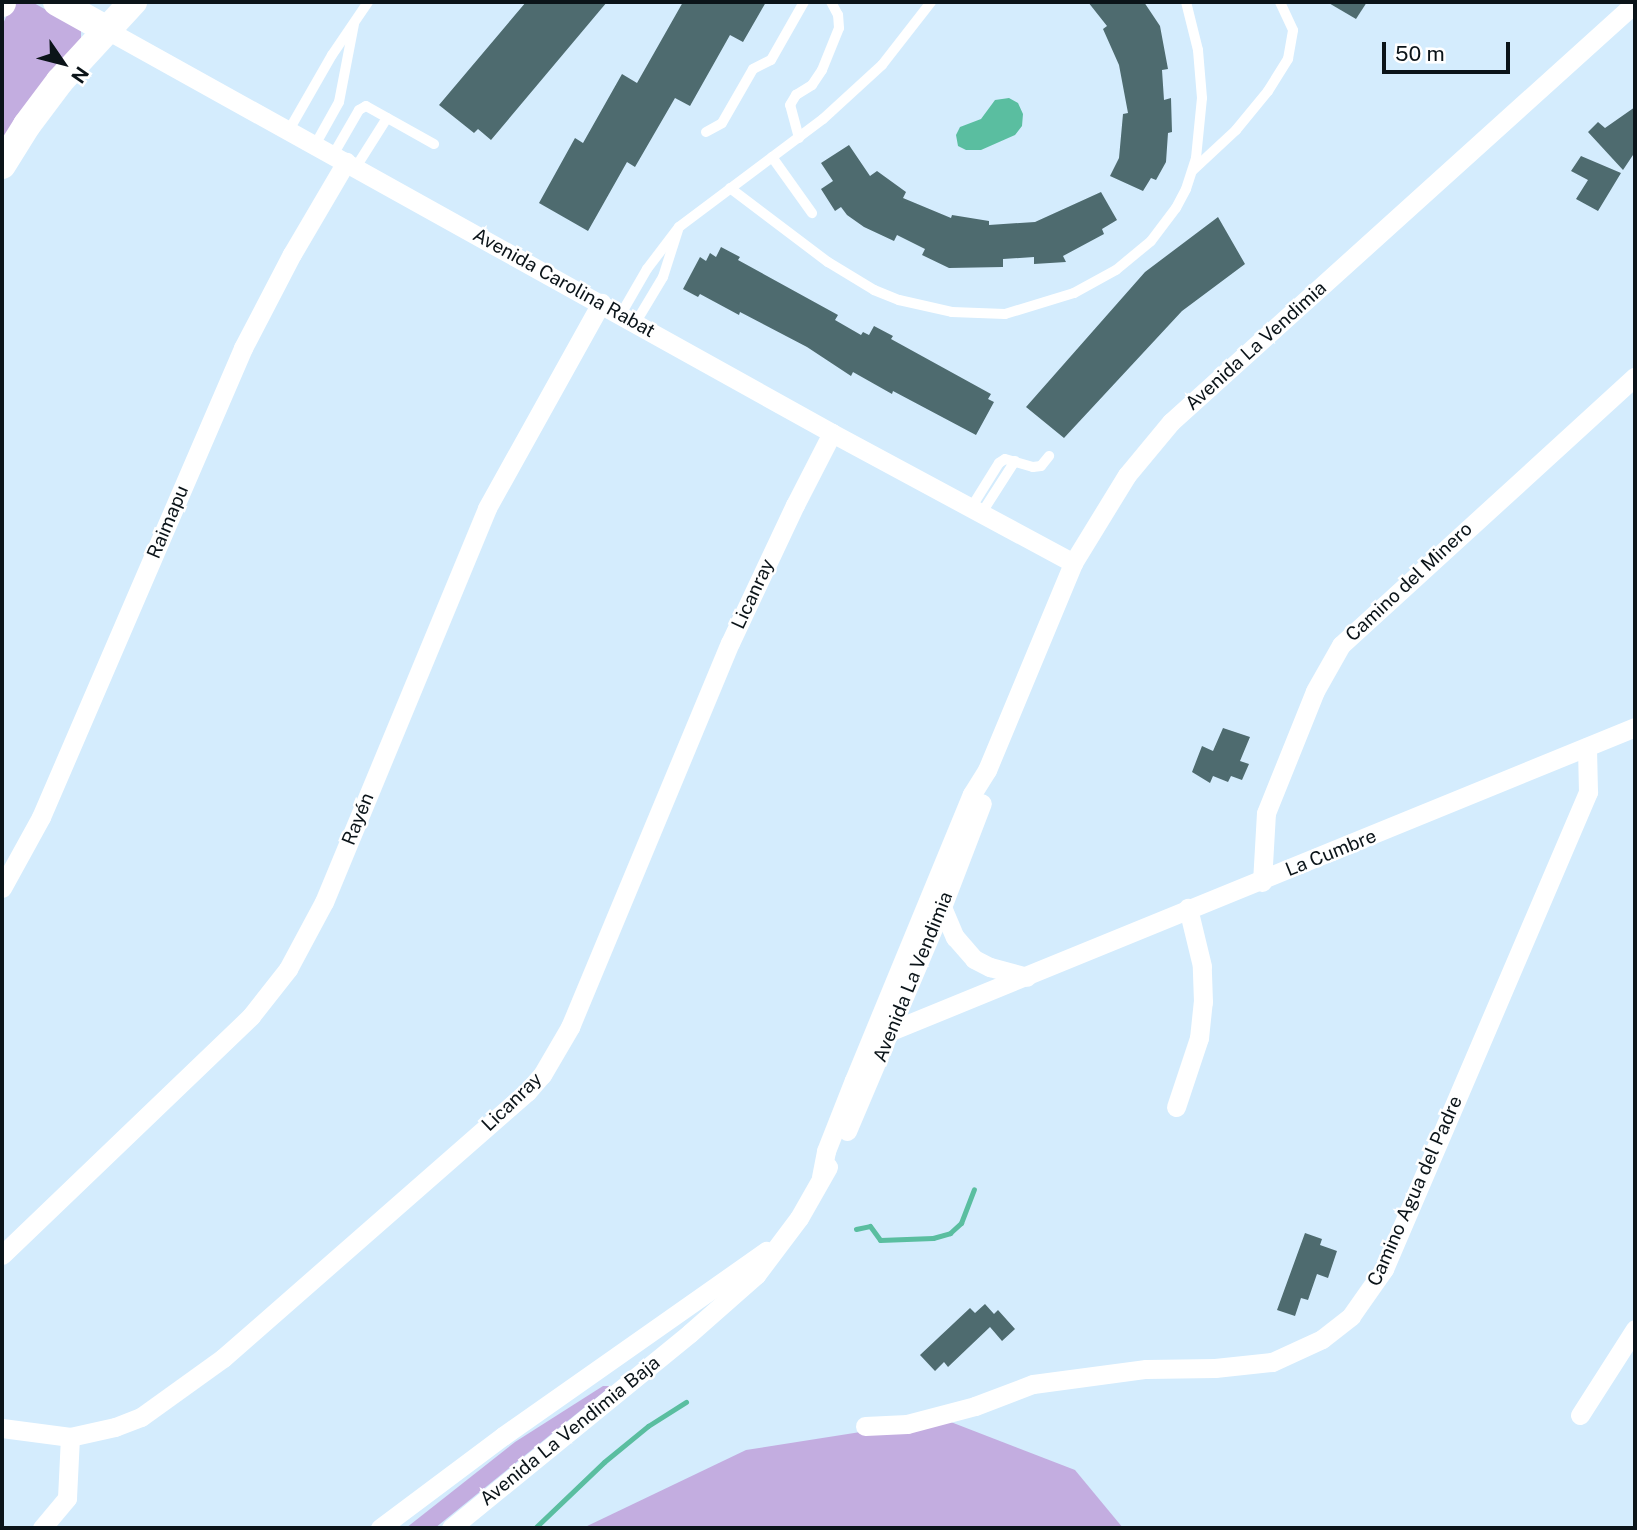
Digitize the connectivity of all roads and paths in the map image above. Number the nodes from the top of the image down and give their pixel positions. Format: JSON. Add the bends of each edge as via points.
{"nodes":[{"id":1,"x":57,"y":2,"type":"edge"},
{"id":2,"x":134,"y":2,"type":"edge"},
{"id":3,"x":368,"y":2,"type":"edge"},
{"id":4,"x":804,"y":2,"type":"edge"},
{"id":5,"x":831,"y":2,"type":"edge"},
{"id":6,"x":931,"y":2,"type":"edge"},
{"id":7,"x":1186,"y":2,"type":"edge"},
{"id":8,"x":1280,"y":2,"type":"edge"},
{"id":9,"x":1635,"y":3,"type":"edge"},
{"id":10,"x":355,"y":20,"type":"junction"},
{"id":11,"x":107,"y":30,"type":"junction"},
{"id":12,"x":387,"y":118,"type":"junction"},
{"id":13,"x":289,"y":130,"type":"junction"},
{"id":14,"x":706,"y":132,"type":"dead end"},
{"id":15,"x":799,"y":138,"type":"junction"},
{"id":16,"x":434,"y":144,"type":"dead end"},
{"id":17,"x":315,"y":145,"type":"junction"},
{"id":18,"x":772,"y":157,"type":"junction"},
{"id":19,"x":345,"y":161,"type":"junction"},
{"id":20,"x":2,"y":165,"type":"edge"},
{"id":21,"x":1193,"y":170,"type":"junction"},
{"id":22,"x":730,"y":188,"type":"junction"},
{"id":23,"x":812,"y":214,"type":"dead end"},
{"id":24,"x":679,"y":227,"type":"junction"},
{"id":25,"x":601,"y":303,"type":"junction"},
{"id":26,"x":629,"y":318,"type":"junction"},
{"id":27,"x":1635,"y":377,"type":"edge"},
{"id":28,"x":832,"y":433,"type":"junction"},
{"id":29,"x":1049,"y":456,"type":"dead end"},
{"id":30,"x":976,"y":511,"type":"junction"},
{"id":31,"x":1073,"y":563,"type":"junction"},
{"id":32,"x":1635,"y":727,"type":"edge"},
{"id":33,"x":1587,"y":747,"type":"junction"},
{"id":34,"x":988,"y":770,"type":"junction"},
{"id":35,"x":1262,"y":882,"type":"junction"},
{"id":36,"x":2,"y":888,"type":"edge"},
{"id":37,"x":942,"y":907,"type":"junction"},
{"id":38,"x":1188,"y":908,"type":"junction"},
{"id":39,"x":1027,"y":977,"type":"junction"},
{"id":40,"x":881,"y":1035,"type":"junction"},
{"id":41,"x":1176,"y":1107,"type":"dead end"},
{"id":42,"x":787,"y":1235,"type":"junction"},
{"id":43,"x":2,"y":1255,"type":"edge"},
{"id":44,"x":1635,"y":1329,"type":"edge"},
{"id":45,"x":690,"y":1333,"type":"junction"},
{"id":46,"x":603,"y":1367,"type":"junction"},
{"id":47,"x":1580,"y":1415,"type":"dead end"},
{"id":48,"x":865,"y":1426,"type":"dead end"},
{"id":49,"x":2,"y":1428,"type":"edge"},
{"id":50,"x":70,"y":1437,"type":"junction"},
{"id":51,"x":42,"y":1528,"type":"edge"},
{"id":52,"x":380,"y":1528,"type":"edge"},
{"id":53,"x":451,"y":1528,"type":"edge"}],
"edges":[{"from":1,"to":11,"type":"street","name":"Avenida Carolina Rabat"},
{"from":2,"to":11,"type":"street"},
{"from":3,"to":10,"type":"lane"},
{"from":4,"to":14,"type":"lane","via":[[771,60],[753,69],[722,123]]},
{"from":5,"to":15,"type":"lane","via":[[839,27],[822,70],[790,105]]},
{"from":6,"to":15,"type":"lane","via":[[882,65]]},
{"from":7,"to":21,"type":"lane","via":[[1202,86]]},
{"from":8,"to":21,"type":"lane","via":[[1293,30],[1288,59],[1236,130]]},
{"from":9,"to":31,"type":"street","name":"Avenida La Vendimia","via":[[1171,422],[1127,475]]},
{"from":10,"to":13,"type":"lane"},
{"from":10,"to":17,"type":"lane","via":[[339,102]]},
{"from":11,"to":13,"type":"street","name":"Avenida Carolina Rabat"},
{"from":11,"to":20,"type":"street","via":[[60,81]]},
{"from":12,"to":16,"type":"lane"},
{"from":12,"to":19,"type":"lane"},
{"from":12,"to":19,"type":"lane","via":[[366,106],[359,110]]},
{"from":13,"to":17,"type":"street","name":"Avenida Carolina Rabat"},
{"from":15,"to":18,"type":"lane"},
{"from":17,"to":19,"type":"street","name":"Avenida Carolina Rabat"},
{"from":18,"to":22,"type":"lane"},
{"from":18,"to":23,"type":"lane"},
{"from":19,"to":25,"type":"street","name":"Avenida Carolina Rabat"},
{"from":19,"to":36,"type":"street","name":"Raimapu","via":[[243,348],[38,824]]},
{"from":21,"to":22,"type":"lane","via":[[1165,225],[1126,263],[1074,293],[1005,314],[952,313],[874,290],[828,262]]},
{"from":22,"to":24,"type":"lane"},
{"from":24,"to":26,"type":"lane","via":[[647,268]]},
{"from":24,"to":26,"type":"lane","via":[[663,277]]},
{"from":25,"to":26,"type":"street","name":"Avenida Carolina Rabat"},
{"from":25,"to":43,"type":"street","name":"Rayén","via":[[487,508],[324,902],[288,969],[251,1016]]},
{"from":26,"to":28,"type":"street","name":"Avenida Carolina Rabat"},
{"from":27,"to":35,"type":"street","name":"Camino del Minero","via":[[1341,645],[1315,691],[1266,813]]},
{"from":28,"to":30,"type":"street","name":"Avenida Carolina Rabat"},
{"from":28,"to":50,"type":"street","name":"Licanray","via":[[730,643],[570,1027],[542,1075],[527,1093],[223,1358],[141,1417]]},
{"from":29,"to":30,"type":"lane","via":[[1041,466],[1005,459],[999,463]]},
{"from":30,"to":31,"type":"street","name":"Avenida Carolina Rabat"},
{"from":31,"to":34,"type":"street","name":"Avenida La Vendimia"},
{"from":32,"to":33,"type":"street","name":"La Cumbre"},
{"from":33,"to":35,"type":"street","name":"La Cumbre"},
{"from":33,"to":48,"type":"street","name":"Camino Agua del Padre","via":[[1588,792],[1384,1269],[1351,1316],[1322,1339],[1272,1362],[1146,1369],[1033,1384],[907,1424]]},
{"from":34,"to":37,"type":"street","name":"Avenida La Vendimia","via":[[984,799]]},
{"from":34,"to":40,"type":"street","name":"Avenida La Vendimia","via":[[972,794]]},
{"from":35,"to":38,"type":"street","name":"La Cumbre"},
{"from":37,"to":39,"type":"street","via":[[955,937],[974,959]]},
{"from":37,"to":40,"type":"street","name":"Avenida La Vendimia"},
{"from":38,"to":39,"type":"street","name":"La Cumbre"},
{"from":38,"to":41,"type":"street","via":[[1202,966],[1203,1002],[1199,1038]]},
{"from":39,"to":40,"type":"street","name":"La Cumbre"},
{"from":40,"to":42,"type":"street","name":"Avenida La Vendimia","via":[[826,1151],[821,1177]]},
{"from":42,"to":45,"type":"street","name":"Avenida La Vendimia Baja","via":[[756,1275]]},
{"from":42,"to":46,"type":"street","name":"Avenida La Vendimia Baja"},
{"from":44,"to":47,"type":"street"},
{"from":45,"to":46,"type":"street","name":"Avenida La Vendimia Baja"},
{"from":45,"to":53,"type":"street","name":"Avenida La Vendimia Baja"},
{"from":46,"to":52,"type":"street","name":"Avenida La Vendimia Baja"},
{"from":49,"to":50,"type":"street"},
{"from":50,"to":51,"type":"street","via":[[67,1498]]}]}
